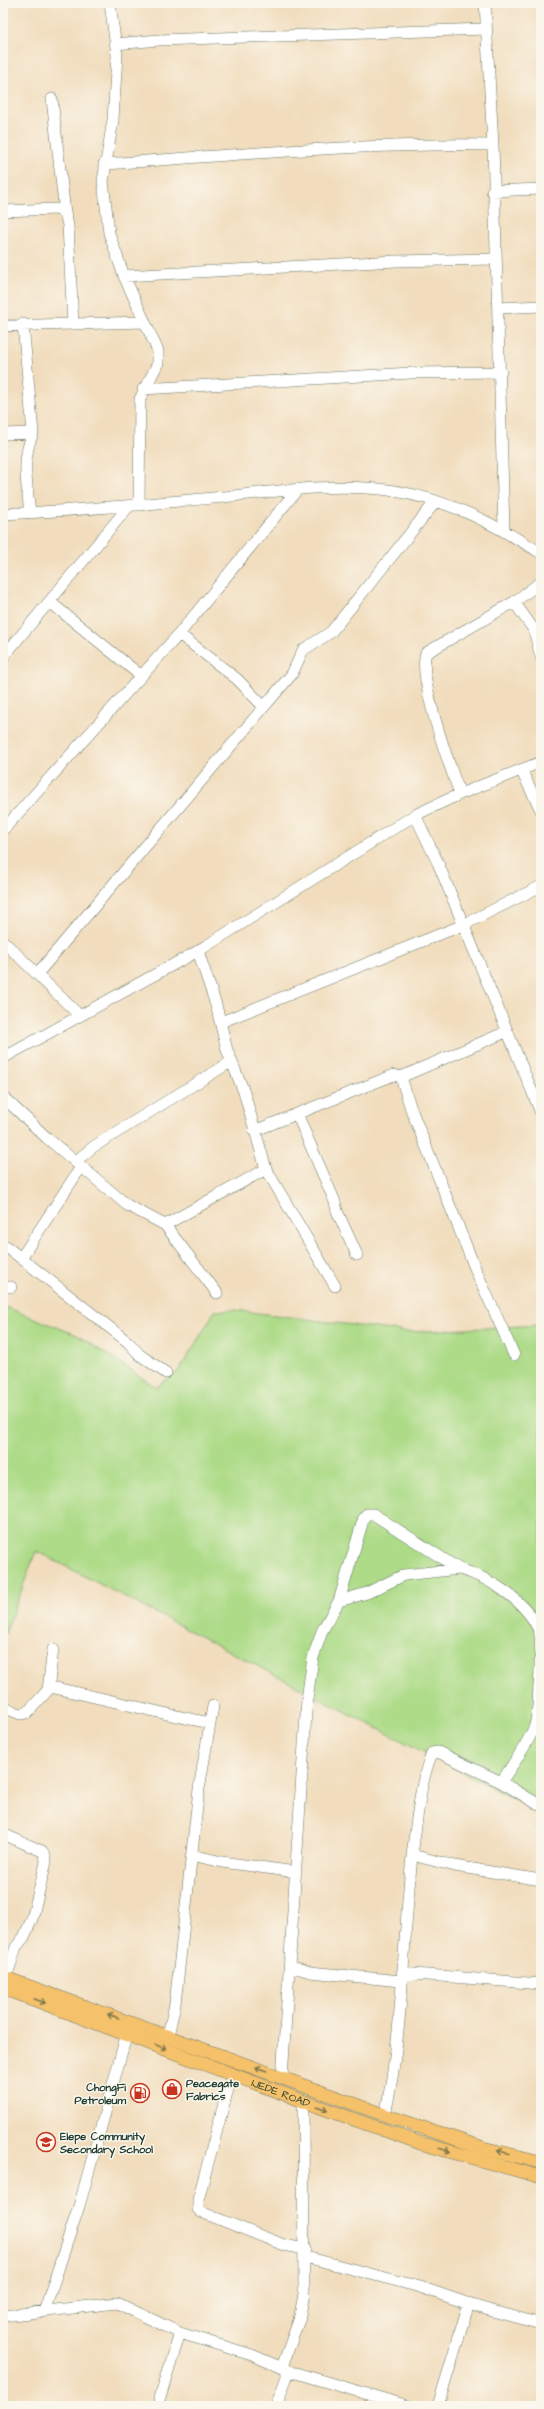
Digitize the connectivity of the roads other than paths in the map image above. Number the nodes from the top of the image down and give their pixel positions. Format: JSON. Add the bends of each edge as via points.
{"nodes":[{"id":1,"x":110,"y":3,"type":"edge"},
{"id":2,"x":485,"y":3,"type":"edge"},
{"id":3,"x":486,"y":29,"type":"junction"},
{"id":4,"x":116,"y":44,"type":"junction"},
{"id":5,"x":52,"y":98,"type":"dead end"},
{"id":6,"x":492,"y":145,"type":"junction"},
{"id":7,"x":104,"y":164,"type":"junction"},
{"id":8,"x":541,"y":188,"type":"edge"},
{"id":9,"x":492,"y":191,"type":"junction"},
{"id":10,"x":3,"y":211,"type":"edge"},
{"id":11,"x":64,"y":213,"type":"junction"},
{"id":12,"x":495,"y":260,"type":"junction"},
{"id":13,"x":124,"y":276,"type":"junction"},
{"id":14,"x":541,"y":306,"type":"edge"},
{"id":15,"x":498,"y":308,"type":"junction"},
{"id":16,"x":144,"y":322,"type":"junction"},
{"id":17,"x":23,"y":324,"type":"junction"},
{"id":18,"x":73,"y":324,"type":"junction"},
{"id":19,"x":3,"y":326,"type":"edge"},
{"id":20,"x":501,"y":372,"type":"junction"},
{"id":21,"x":143,"y":389,"type":"junction"},
{"id":22,"x":33,"y":433,"type":"junction"},
{"id":23,"x":3,"y":434,"type":"edge"},
{"id":24,"x":297,"y":490,"type":"junction"},
{"id":25,"x":436,"y":501,"type":"junction"},
{"id":26,"x":134,"y":506,"type":"junction"},
{"id":27,"x":30,"y":513,"type":"junction"},
{"id":28,"x":3,"y":514,"type":"edge"},
{"id":29,"x":504,"y":530,"type":"junction"},
{"id":30,"x":541,"y":553,"type":"edge"},
{"id":31,"x":541,"y":582,"type":"edge"},
{"id":32,"x":50,"y":602,"type":"junction"},
{"id":33,"x":514,"y":602,"type":"junction"},
{"id":34,"x":179,"y":634,"type":"junction"},
{"id":35,"x":3,"y":657,"type":"edge"},
{"id":36,"x":541,"y":657,"type":"edge"},
{"id":37,"x":140,"y":675,"type":"junction"},
{"id":38,"x":264,"y":707,"type":"junction"},
{"id":39,"x":541,"y":762,"type":"edge"},
{"id":40,"x":521,"y":770,"type":"junction"},
{"id":41,"x":460,"y":794,"type":"junction"},
{"id":42,"x":541,"y":810,"type":"edge"},
{"id":43,"x":415,"y":815,"type":"junction"},
{"id":44,"x":3,"y":830,"type":"edge"},
{"id":45,"x":541,"y":886,"type":"edge"},
{"id":46,"x":463,"y":925,"type":"junction"},
{"id":47,"x":3,"y":941,"type":"edge"},
{"id":48,"x":198,"y":950,"type":"junction"},
{"id":49,"x":36,"y":974,"type":"junction"},
{"id":50,"x":80,"y":1015,"type":"junction"},
{"id":51,"x":220,"y":1022,"type":"junction"},
{"id":52,"x":506,"y":1032,"type":"junction"},
{"id":53,"x":3,"y":1058,"type":"edge"},
{"id":54,"x":232,"y":1061,"type":"junction"},
{"id":55,"x":400,"y":1078,"type":"junction"},
{"id":56,"x":538,"y":1096,"type":"edge"},
{"id":57,"x":3,"y":1097,"type":"edge"},
{"id":58,"x":541,"y":1113,"type":"edge"},
{"id":59,"x":297,"y":1114,"type":"junction"},
{"id":60,"x":254,"y":1131,"type":"junction"},
{"id":61,"x":78,"y":1164,"type":"junction"},
{"id":62,"x":266,"y":1169,"type":"junction"},
{"id":63,"x":165,"y":1225,"type":"junction"},
{"id":64,"x":3,"y":1244,"type":"edge"},
{"id":65,"x":357,"y":1255,"type":"dead end"},
{"id":66,"x":21,"y":1258,"type":"junction"},
{"id":67,"x":335,"y":1286,"type":"dead end"},
{"id":68,"x":217,"y":1293,"type":"dead end"},
{"id":69,"x":514,"y":1355,"type":"dead end"},
{"id":70,"x":166,"y":1372,"type":"dead end"},
{"id":71,"x":459,"y":1569,"type":"junction"},
{"id":72,"x":338,"y":1601,"type":"junction"},
{"id":73,"x":54,"y":1649,"type":"dead end"},
{"id":74,"x":50,"y":1687,"type":"junction"},
{"id":75,"x":213,"y":1706,"type":"dead end"},
{"id":76,"x":3,"y":1707,"type":"edge"},
{"id":77,"x":210,"y":1723,"type":"junction"},
{"id":78,"x":501,"y":1782,"type":"junction"},
{"id":79,"x":541,"y":1806,"type":"edge"},
{"id":80,"x":3,"y":1834,"type":"edge"},
{"id":81,"x":192,"y":1855,"type":"junction"},
{"id":82,"x":412,"y":1855,"type":"junction"},
{"id":83,"x":296,"y":1872,"type":"junction"},
{"id":84,"x":541,"y":1880,"type":"edge"},
{"id":85,"x":290,"y":1966,"type":"junction"},
{"id":86,"x":401,"y":1977,"type":"junction"},
{"id":87,"x":4,"y":1981,"type":"edge"},
{"id":88,"x":541,"y":1984,"type":"edge"},
{"id":89,"x":128,"y":2033,"type":"junction"},
{"id":90,"x":168,"y":2036,"type":"junction"},
{"id":91,"x":232,"y":2074,"type":"junction"},
{"id":92,"x":282,"y":2076,"type":"junction"},
{"id":93,"x":302,"y":2101,"type":"junction"},
{"id":94,"x":385,"y":2114,"type":"junction"},
{"id":95,"x":541,"y":2162,"type":"edge"},
{"id":96,"x":541,"y":2177,"type":"edge"},
{"id":97,"x":305,"y":2253,"type":"junction"},
{"id":98,"x":469,"y":2303,"type":"junction"},
{"id":99,"x":44,"y":2312,"type":"junction"},
{"id":100,"x":3,"y":2316,"type":"edge"},
{"id":101,"x":541,"y":2324,"type":"edge"},
{"id":102,"x":180,"y":2333,"type":"junction"},
{"id":103,"x":286,"y":2369,"type":"junction"},
{"id":104,"x":160,"y":2398,"type":"dead end"},
{"id":105,"x":276,"y":2406,"type":"edge"},
{"id":106,"x":408,"y":2406,"type":"edge"},
{"id":107,"x":438,"y":2406,"type":"edge"}],
"edges":[{"from":1,"to":4,"type":"street"},
{"from":2,"to":3,"type":"street"},
{"from":3,"to":4,"type":"street","via":[[159,40]]},
{"from":3,"to":6,"type":"street"},
{"from":4,"to":7,"type":"street","via":[[113,120]]},
{"from":5,"to":11,"type":"street"},
{"from":6,"to":7,"type":"street","via":[[410,144]]},
{"from":6,"to":9,"type":"street"},
{"from":7,"to":13,"type":"street","via":[[103,180],[109,233]]},
{"from":8,"to":9,"type":"street"},
{"from":9,"to":12,"type":"street"},
{"from":10,"to":11,"type":"street","via":[[56,208]]},
{"from":11,"to":18,"type":"street","via":[[68,225]]},
{"from":12,"to":13,"type":"street","via":[[396,261]]},
{"from":12,"to":15,"type":"street"},
{"from":13,"to":16,"type":"street"},
{"from":14,"to":15,"type":"street"},
{"from":15,"to":20,"type":"street"},
{"from":16,"to":18,"type":"street"},
{"from":16,"to":21,"type":"street","via":[[158,351],[158,362]]},
{"from":17,"to":18,"type":"street"},
{"from":17,"to":19,"type":"street"},
{"from":17,"to":22,"type":"street"},
{"from":20,"to":21,"type":"street","via":[[410,373]]},
{"from":20,"to":29,"type":"street"},
{"from":21,"to":26,"type":"street","via":[[140,398]]},
{"from":22,"to":23,"type":"street"},
{"from":22,"to":27,"type":"street","via":[[25,458]]},
{"from":24,"to":25,"type":"street","via":[[354,488],[394,491]]},
{"from":24,"to":26,"type":"street"},
{"from":24,"to":34,"type":"street"},
{"from":25,"to":29,"type":"street","via":[[467,511]]},
{"from":25,"to":38,"type":"street","via":[[331,632],[303,650],[292,674]]},
{"from":26,"to":27,"type":"street"},
{"from":26,"to":32,"type":"street"},
{"from":27,"to":28,"type":"street"},
{"from":29,"to":30,"type":"street"},
{"from":31,"to":33,"type":"street"},
{"from":32,"to":35,"type":"street"},
{"from":32,"to":37,"type":"street"},
{"from":33,"to":36,"type":"street","via":[[534,630]]},
{"from":33,"to":41,"type":"street","via":[[426,653],[423,659],[437,728]]},
{"from":34,"to":37,"type":"street"},
{"from":34,"to":38,"type":"street","via":[[237,679]]},
{"from":37,"to":44,"type":"street"},
{"from":38,"to":49,"type":"street"},
{"from":39,"to":40,"type":"street"},
{"from":40,"to":41,"type":"street"},
{"from":40,"to":42,"type":"street"},
{"from":41,"to":43,"type":"street"},
{"from":43,"to":46,"type":"street"},
{"from":43,"to":48,"type":"street"},
{"from":45,"to":46,"type":"street"},
{"from":46,"to":51,"type":"street"},
{"from":46,"to":52,"type":"street","via":[[499,1009]]},
{"from":47,"to":49,"type":"street"},
{"from":48,"to":50,"type":"street"},
{"from":48,"to":51,"type":"street"},
{"from":49,"to":50,"type":"street"},
{"from":50,"to":53,"type":"street"},
{"from":51,"to":54,"type":"street"},
{"from":52,"to":55,"type":"street"},
{"from":52,"to":56,"type":"street"},
{"from":54,"to":60,"type":"street","via":[[244,1092]]},
{"from":54,"to":61,"type":"street","via":[[93,1147]]},
{"from":55,"to":59,"type":"street","via":[[394,1075]]},
{"from":55,"to":69,"type":"street","via":[[477,1273]]},
{"from":56,"to":58,"type":"street"},
{"from":57,"to":61,"type":"street"},
{"from":59,"to":60,"type":"street"},
{"from":59,"to":65,"type":"street"},
{"from":60,"to":62,"type":"street"},
{"from":61,"to":63,"type":"street","via":[[127,1205]]},
{"from":61,"to":66,"type":"street"},
{"from":62,"to":63,"type":"street"},
{"from":62,"to":67,"type":"street"},
{"from":63,"to":68,"type":"street"},
{"from":64,"to":66,"type":"street"},
{"from":66,"to":70,"type":"street","via":[[128,1342],[140,1355]]},
{"from":71,"to":72,"type":"street","via":[[404,1575],[367,1593]]},
{"from":71,"to":72,"type":"street","via":[[373,1514],[367,1514]]},
{"from":71,"to":78,"type":"street","via":[[487,1581],[520,1605],[532,1618],[541,1636],[536,1722],[525,1746]]},
{"from":72,"to":83,"type":"street","via":[[322,1631],[313,1658],[307,1699]]},
{"from":73,"to":74,"type":"street"},
{"from":74,"to":76,"type":"street","via":[[27,1713],[20,1714]]},
{"from":74,"to":77,"type":"street","via":[[158,1714]]},
{"from":75,"to":77,"type":"street"},
{"from":77,"to":81,"type":"street"},
{"from":78,"to":79,"type":"street"},
{"from":78,"to":82,"type":"street","via":[[438,1752],[432,1754]]},
{"from":80,"to":87,"type":"street","via":[[42,1851],[46,1862],[32,1919],[16,1947]]},
{"from":81,"to":83,"type":"street","via":[[222,1862]]},
{"from":81,"to":90,"type":"street","via":[[175,2004]]},
{"from":82,"to":84,"type":"street","via":[[455,1866]]},
{"from":82,"to":86,"type":"street"},
{"from":83,"to":85,"type":"street"},
{"from":85,"to":86,"type":"street","via":[[310,1972]]},
{"from":85,"to":92,"type":"street"},
{"from":86,"to":88,"type":"street"},
{"from":86,"to":94,"type":"street","via":[[393,2072]]},
{"from":87,"to":89,"type":"main road","name":"IJEDE ROAD","one_way":true},
{"from":90,"to":87,"type":"main road","name":"IJEDE ROAD","one_way":true},
{"from":89,"to":91,"type":"main road","name":"IJEDE ROAD","one_way":true},
{"from":89,"to":99,"type":"street","via":[[80,2204]]},
{"from":92,"to":90,"type":"main road","name":"IJEDE ROAD","one_way":true},
{"from":91,"to":93,"type":"main road","name":"IJEDE ROAD"},
{"from":91,"to":97,"type":"street","via":[[198,2200],[198,2209]]},
{"from":92,"to":94,"type":"main road","name":"IJEDE ROAD"},
{"from":93,"to":96,"type":"main road","name":"IJEDE ROAD","one_way":true,"via":[[420,2142]]},
{"from":93,"to":97,"type":"street"},
{"from":95,"to":94,"type":"main road","name":"IJEDE ROAD","one_way":true,"via":[[483,2148]]},
{"from":97,"to":98,"type":"street"},
{"from":97,"to":103,"type":"street","via":[[304,2302]]},
{"from":98,"to":101,"type":"street"},
{"from":98,"to":107,"type":"street"},
{"from":99,"to":100,"type":"street"},
{"from":99,"to":102,"type":"street","via":[[117,2303]]},
{"from":102,"to":103,"type":"street"},
{"from":102,"to":104,"type":"street"},
{"from":103,"to":105,"type":"street"},
{"from":103,"to":106,"type":"street"}]}
